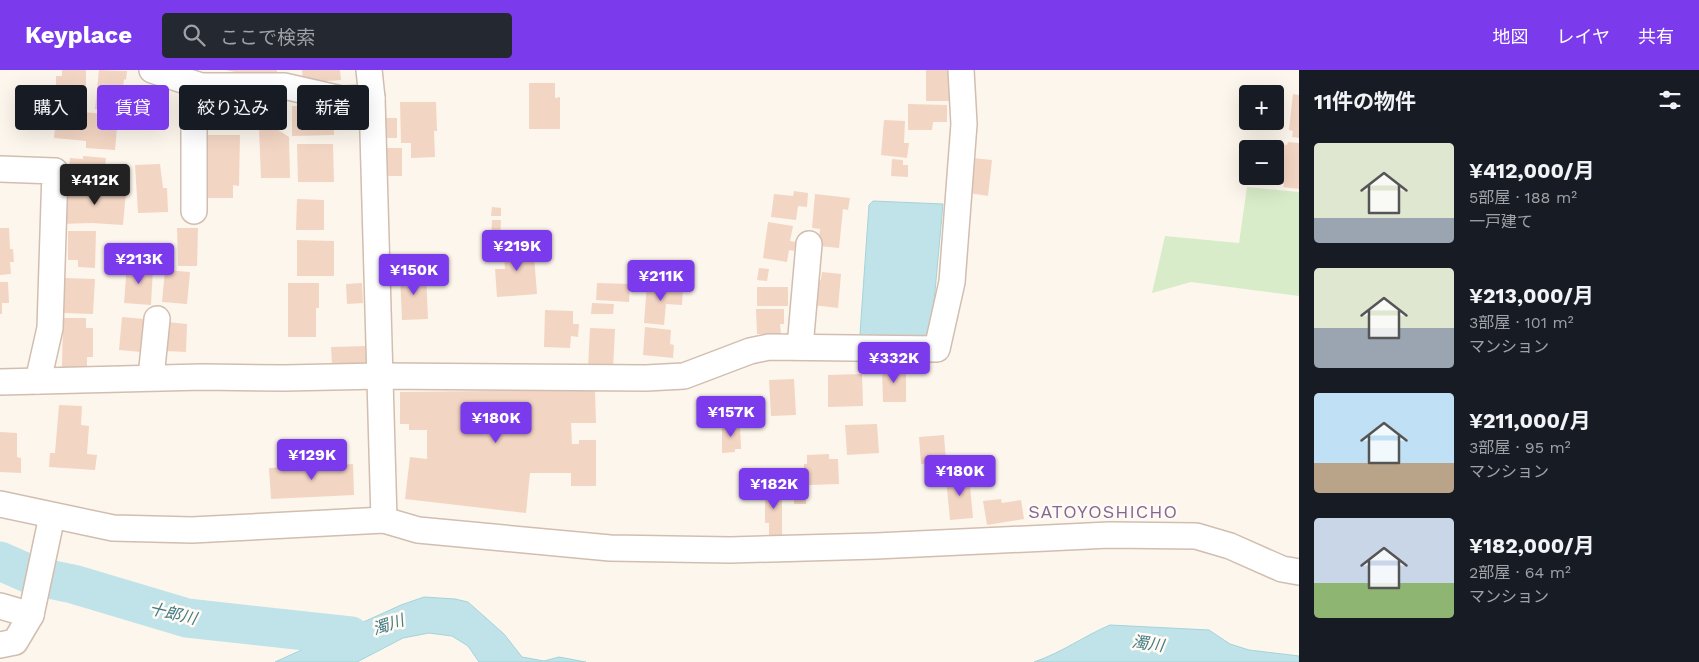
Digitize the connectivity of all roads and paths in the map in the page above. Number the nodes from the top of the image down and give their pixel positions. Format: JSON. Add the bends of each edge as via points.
{"nodes":[{"id":1,"x":152,"y":70,"type":"edge"},
{"id":2,"x":369,"y":70,"type":"edge"},
{"id":3,"x":961,"y":70,"type":"edge"},
{"id":4,"x":194,"y":84,"type":"junction"},
{"id":5,"x":372,"y":98,"type":"junction"},
{"id":6,"x":0,"y":168,"type":"edge"},
{"id":7,"x":194,"y":211,"type":"dead end"},
{"id":8,"x":809,"y":244,"type":"dead end"},
{"id":9,"x":157,"y":319,"type":"dead end"},
{"id":10,"x":800,"y":347,"type":"junction"},
{"id":11,"x":380,"y":376,"type":"junction"},
{"id":12,"x":151,"y":377,"type":"junction"},
{"id":13,"x":38,"y":381,"type":"junction"},
{"id":14,"x":0,"y":382,"type":"edge"},
{"id":15,"x":0,"y":504,"type":"edge"},
{"id":16,"x":384,"y":520,"type":"junction"},
{"id":17,"x":51,"y":521,"type":"junction"},
{"id":18,"x":1299,"y":572,"type":"edge"},
{"id":19,"x":0,"y":606,"type":"edge"},
{"id":20,"x":32,"y":609,"type":"junction"},
{"id":21,"x":5,"y":648,"type":"edge"}],
"edges":[{"from":1,"to":4,"type":"street"},
{"from":2,"to":5,"type":"street"},
{"from":3,"to":10,"type":"street","via":[[964,124],[952,282],[937,349]]},
{"from":4,"to":5,"type":"street","via":[[284,86],[341,99]]},
{"from":4,"to":7,"type":"street"},
{"from":5,"to":11,"type":"street"},
{"from":6,"to":13,"type":"street","via":[[55,171],[50,328]]},
{"from":8,"to":10,"type":"street"},
{"from":9,"to":12,"type":"street"},
{"from":10,"to":11,"type":"street","via":[[750,351],[684,376]]},
{"from":11,"to":12,"type":"street"},
{"from":11,"to":16,"type":"street"},
{"from":12,"to":13,"type":"street"},
{"from":13,"to":14,"type":"street"},
{"from":15,"to":17,"type":"street"},
{"from":16,"to":17,"type":"street","via":[[192,530],[113,528]]},
{"from":16,"to":18,"type":"street","via":[[418,530],[610,548],[730,550],[1109,535],[1196,536],[1230,546],[1282,569]]},
{"from":17,"to":20,"type":"street"},
{"from":19,"to":20,"type":"street"},
{"from":20,"to":21,"type":"street"}]}
